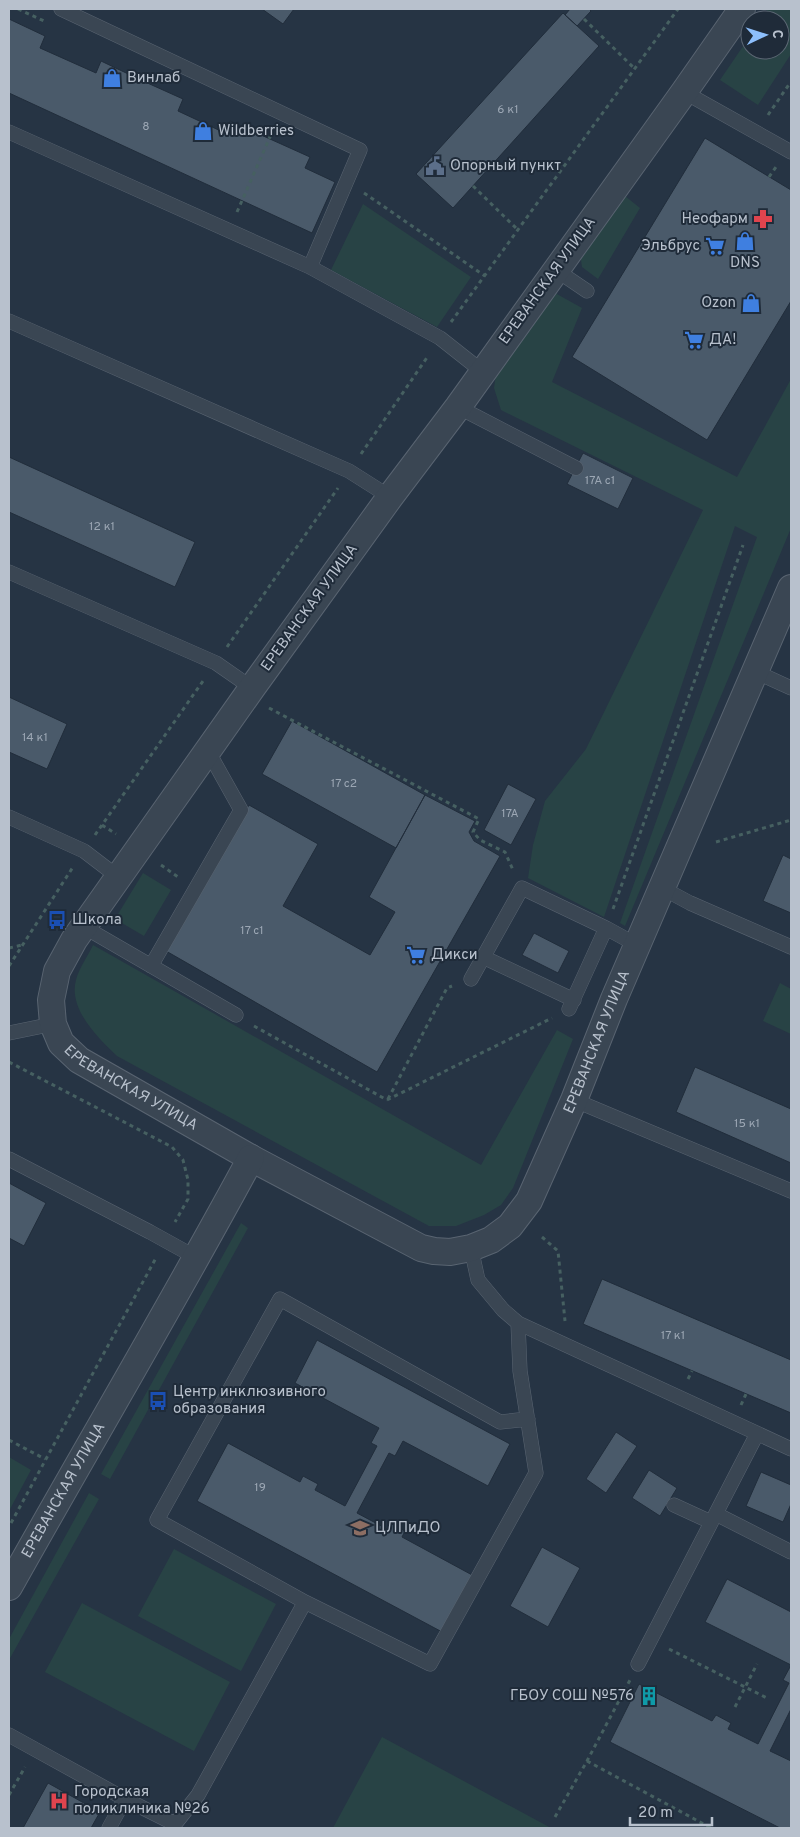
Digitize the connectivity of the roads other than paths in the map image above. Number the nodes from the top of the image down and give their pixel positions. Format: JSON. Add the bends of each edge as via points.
{"nodes":[{"id":1,"x":61,"y":9,"type":"edge"},
{"id":2,"x":742,"y":9,"type":"edge"},
{"id":3,"x":684,"y":92,"type":"junction"},
{"id":4,"x":9,"y":132,"type":"edge"},
{"id":5,"x":791,"y":152,"type":"edge"},
{"id":6,"x":310,"y":267,"type":"junction"},
{"id":7,"x":556,"y":270,"type":"junction"},
{"id":8,"x":587,"y":291,"type":"dead end"},
{"id":9,"x":9,"y":321,"type":"edge"},
{"id":10,"x":483,"y":372,"type":"junction"},
{"id":11,"x":458,"y":407,"type":"junction"},
{"id":12,"x":576,"y":468,"type":"dead end"},
{"id":13,"x":390,"y":497,"type":"junction"},
{"id":14,"x":9,"y":572,"type":"edge"},
{"id":15,"x":791,"y":588,"type":"edge"},
{"id":16,"x":756,"y":672,"type":"junction"},
{"id":17,"x":791,"y":688,"type":"edge"},
{"id":18,"x":249,"y":692,"type":"junction"},
{"id":19,"x":208,"y":751,"type":"junction"},
{"id":20,"x":9,"y":817,"type":"edge"},
{"id":21,"x":118,"y":877,"type":"junction"},
{"id":22,"x":662,"y":888,"type":"junction"},
{"id":23,"x":84,"y":927,"type":"junction"},
{"id":24,"x":606,"y":928,"type":"junction"},
{"id":25,"x":637,"y":945,"type":"junction"},
{"id":26,"x":791,"y":947,"type":"edge"},
{"id":27,"x":483,"y":957,"type":"junction"},
{"id":28,"x":151,"y":966,"type":"junction"},
{"id":29,"x":471,"y":979,"type":"road end"},
{"id":30,"x":236,"y":1016,"type":"road end"},
{"id":31,"x":53,"y":1024,"type":"junction"},
{"id":32,"x":9,"y":1033,"type":"edge"},
{"id":33,"x":574,"y":1100,"type":"junction"},
{"id":34,"x":251,"y":1158,"type":"junction"},
{"id":35,"x":9,"y":1159,"type":"edge"},
{"id":36,"x":791,"y":1191,"type":"edge"},
{"id":37,"x":471,"y":1248,"type":"junction"},
{"id":38,"x":197,"y":1258,"type":"junction"},
{"id":39,"x":518,"y":1323,"type":"junction"},
{"id":40,"x":528,"y":1419,"type":"junction"},
{"id":41,"x":758,"y":1434,"type":"junction"},
{"id":42,"x":791,"y":1449,"type":"edge"},
{"id":43,"x":674,"y":1505,"type":"dead end"},
{"id":44,"x":714,"y":1518,"type":"junction"},
{"id":45,"x":791,"y":1552,"type":"edge"},
{"id":46,"x":9,"y":1587,"type":"edge"},
{"id":47,"x":305,"y":1602,"type":"junction"},
{"id":48,"x":638,"y":1664,"type":"road end"},
{"id":49,"x":9,"y":1735,"type":"edge"},
{"id":50,"x":125,"y":1799,"type":"junction"},
{"id":51,"x":109,"y":1828,"type":"edge"}],
"edges":[{"from":1,"to":6,"type":"lane","via":[[360,150]]},
{"from":2,"to":3,"type":"street","name":"ЕРЕВАНСКАЯ УЛИЦА"},
{"from":3,"to":5,"type":"lane"},
{"from":3,"to":7,"type":"street","name":"ЕРЕВАНСКАЯ УЛИЦА"},
{"from":4,"to":6,"type":"lane"},
{"from":6,"to":10,"type":"lane","via":[[440,338]]},
{"from":7,"to":8,"type":"lane"},
{"from":7,"to":10,"type":"street","name":"ЕРЕВАНСКАЯ УЛИЦА"},
{"from":9,"to":13,"type":"lane","via":[[349,471]]},
{"from":10,"to":11,"type":"street","name":"ЕРЕВАНСКАЯ УЛИЦА"},
{"from":11,"to":12,"type":"lane"},
{"from":11,"to":13,"type":"street","name":"ЕРЕВАНСКАЯ УЛИЦА"},
{"from":13,"to":18,"type":"street","name":"ЕРЕВАНСКАЯ УЛИЦА"},
{"from":14,"to":18,"type":"lane","via":[[216,663]]},
{"from":15,"to":16,"type":"street","name":"ЕРЕВАНСКАЯ УЛИЦА"},
{"from":16,"to":17,"type":"lane"},
{"from":16,"to":22,"type":"street","name":"ЕРЕВАНСКАЯ УЛИЦА"},
{"from":18,"to":19,"type":"street","name":"ЕРЕВАНСКАЯ УЛИЦА"},
{"from":19,"to":21,"type":"street","name":"ЕРЕВАНСКАЯ УЛИЦА"},
{"from":19,"to":28,"type":"lane","via":[[241,810]]},
{"from":20,"to":21,"type":"lane","via":[[84,851]]},
{"from":21,"to":23,"type":"street","name":"ЕРЕВАНСКАЯ УЛИЦА"},
{"from":22,"to":25,"type":"street","name":"ЕРЕВАНСКАЯ УЛИЦА"},
{"from":22,"to":26,"type":"lane"},
{"from":23,"to":28,"type":"lane"},
{"from":23,"to":31,"type":"street","name":"ЕРЕВАНСКАЯ УЛИЦА","via":[[57,971],[51,1000]]},
{"from":24,"to":25,"type":"lane"},
{"from":24,"to":27,"type":"lane","via":[[522,888]]},
{"from":24,"to":27,"type":"lane","via":[[572,1005]]},
{"from":25,"to":33,"type":"street","name":"ЕРЕВАНСКАЯ УЛИЦА"},
{"from":27,"to":29,"type":"lane"},
{"from":28,"to":30,"type":"lane"},
{"from":31,"to":32,"type":"lane"},
{"from":31,"to":34,"type":"street","name":"ЕРЕВАНСКАЯ УЛИЦА","via":[[61,1043],[79,1060]]},
{"from":33,"to":36,"type":"lane"},
{"from":33,"to":37,"type":"street","name":"ЕРЕВАНСКАЯ УЛИЦА","via":[[529,1201],[510,1226],[491,1240]]},
{"from":34,"to":37,"type":"street","name":"ЕРЕВАНСКАЯ УЛИЦА","via":[[421,1248],[450,1252]]},
{"from":34,"to":38,"type":"street","name":"ЕРЕВАНСКАЯ УЛИЦА"},
{"from":35,"to":38,"type":"lane"},
{"from":37,"to":39,"type":"lane","via":[[478,1280]]},
{"from":38,"to":46,"type":"street","name":"ЕРЕВАНСКАЯ УЛИЦА"},
{"from":39,"to":40,"type":"lane","via":[[520,1371]]},
{"from":39,"to":41,"type":"lane"},
{"from":40,"to":47,"type":"lane","via":[[536,1473],[430,1664]]},
{"from":40,"to":47,"type":"lane","via":[[500,1422],[280,1299],[157,1520]]},
{"from":41,"to":42,"type":"lane"},
{"from":41,"to":44,"type":"lane"},
{"from":43,"to":44,"type":"lane"},
{"from":44,"to":45,"type":"lane"},
{"from":44,"to":48,"type":"lane"},
{"from":47,"to":50,"type":"lane","via":[[198,1795],[175,1824]]},
{"from":49,"to":50,"type":"lane"},
{"from":50,"to":51,"type":"lane"}]}
